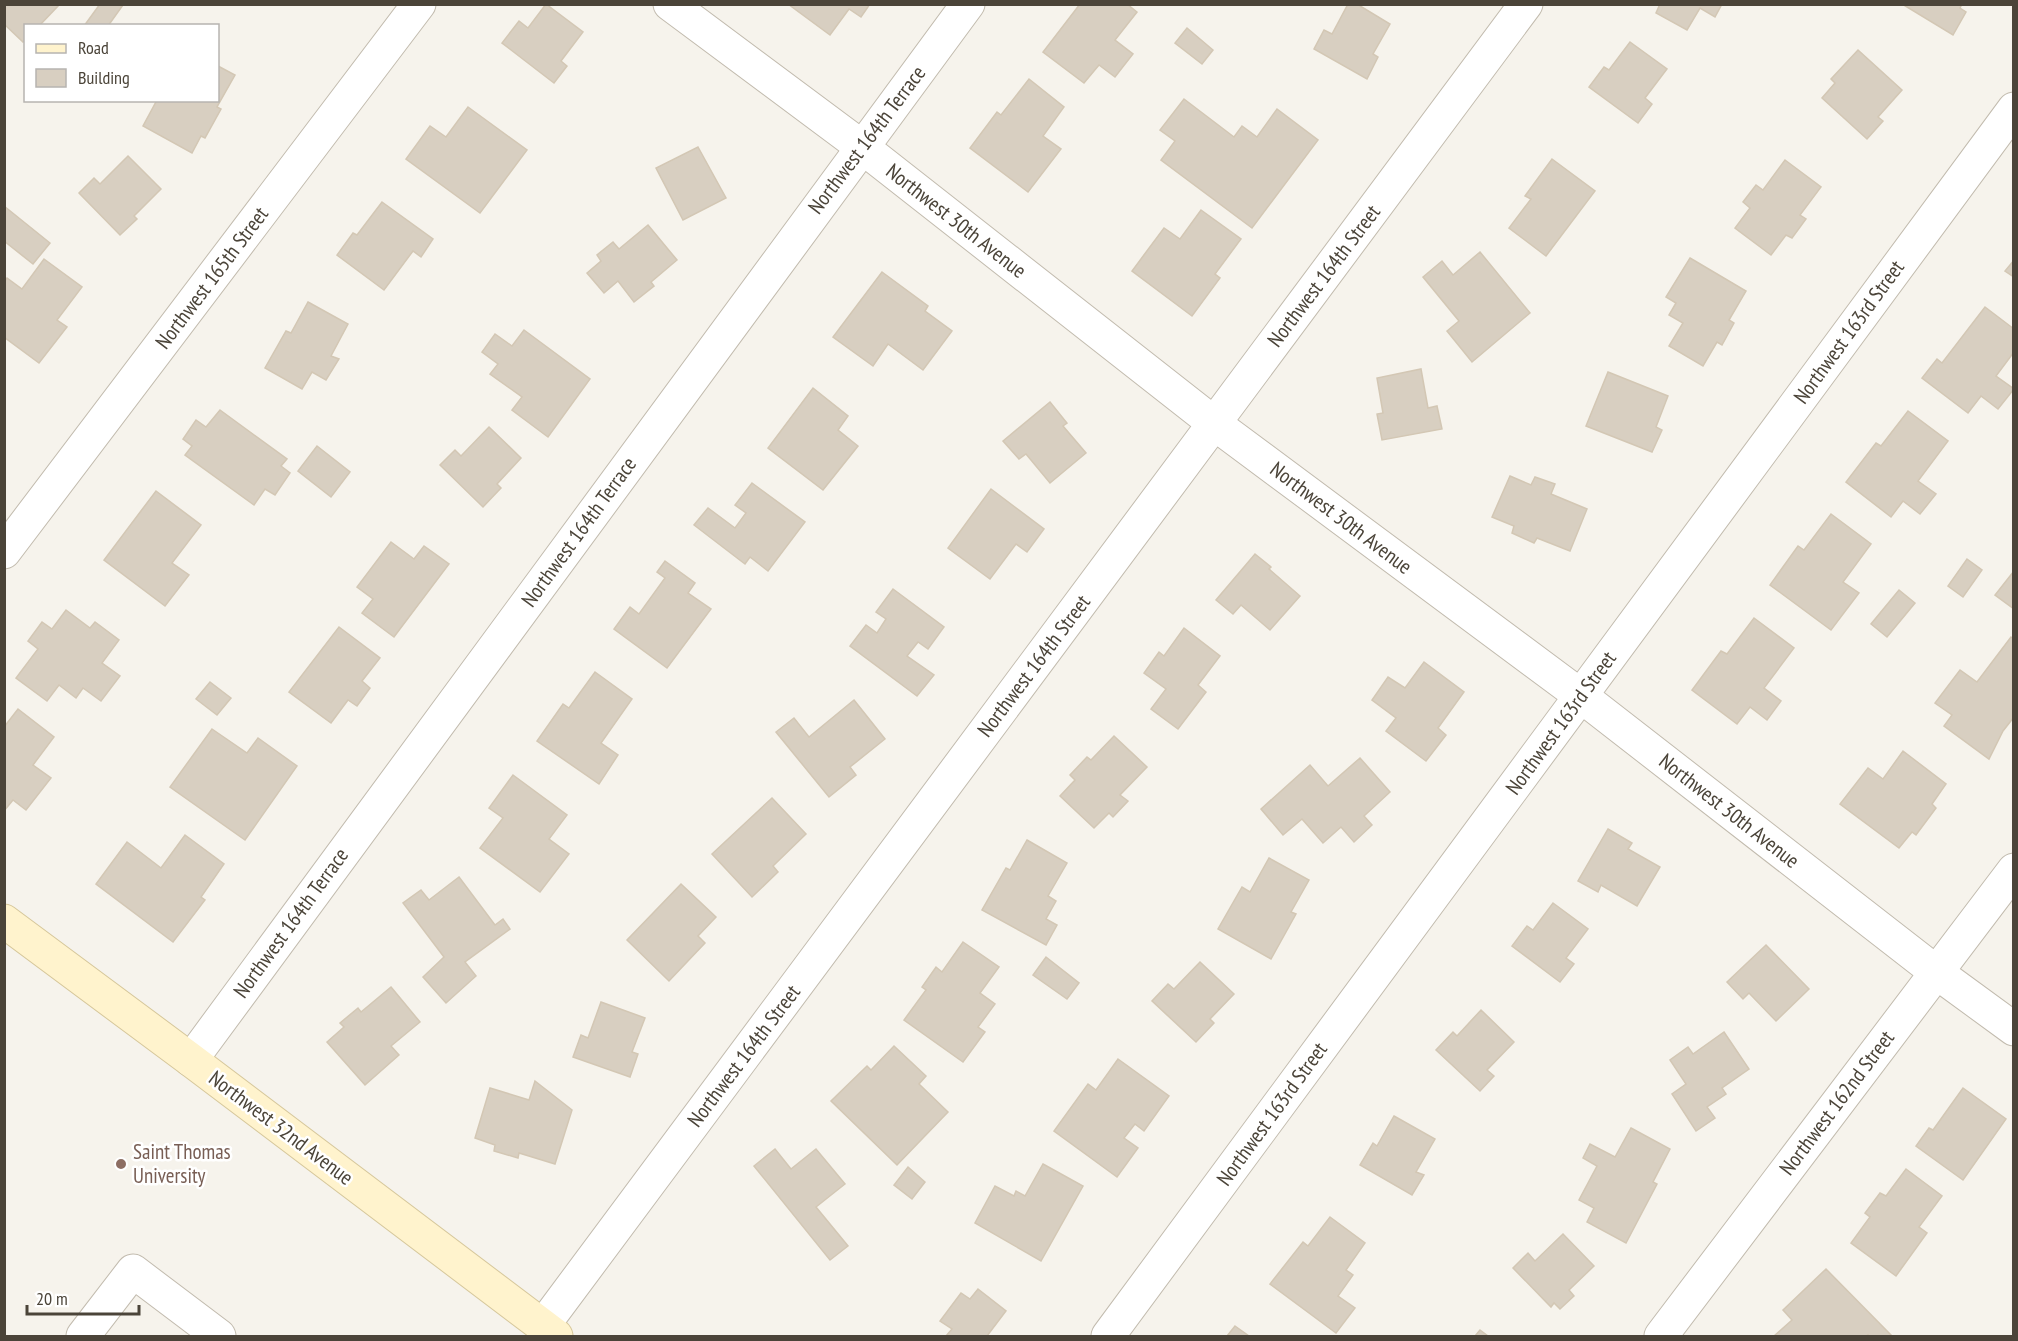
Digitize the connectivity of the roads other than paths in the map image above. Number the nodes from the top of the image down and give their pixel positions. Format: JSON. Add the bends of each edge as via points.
{"nodes":[{"id":1,"x":419,"y":4,"type":"edge"},
{"id":2,"x":670,"y":4,"type":"edge"},
{"id":3,"x":968,"y":4,"type":"edge"},
{"id":4,"x":1526,"y":4,"type":"edge"},
{"id":5,"x":2013,"y":110,"type":"edge"},
{"id":6,"x":862,"y":147,"type":"junction"},
{"id":7,"x":1215,"y":424,"type":"junction"},
{"id":8,"x":4,"y":552,"type":"edge"},
{"id":9,"x":1581,"y":696,"type":"junction"},
{"id":10,"x":2013,"y":870,"type":"edge"},
{"id":11,"x":4,"y":921,"type":"edge"},
{"id":12,"x":1936,"y":972,"type":"junction"},
{"id":13,"x":2013,"y":1029,"type":"edge"},
{"id":14,"x":191,"y":1060,"type":"junction"},
{"id":15,"x":549,"y":1332,"type":"edge"},
{"id":16,"x":83,"y":1336,"type":"edge"},
{"id":17,"x":219,"y":1336,"type":"edge"},
{"id":18,"x":1108,"y":1336,"type":"edge"},
{"id":19,"x":1662,"y":1336,"type":"edge"}],
"edges":[{"from":1,"to":8,"type":"street","name":"Northwest 165th Street"},
{"from":2,"to":6,"type":"street","name":"Northwest 30th Avenue"},
{"from":3,"to":6,"type":"street","name":"Northwest 164th Terrace"},
{"from":4,"to":7,"type":"street","name":"Northwest 164th Street"},
{"from":5,"to":9,"type":"street","name":"Northwest 163rd Street"},
{"from":6,"to":7,"type":"street","name":"Northwest 30th Avenue"},
{"from":6,"to":14,"type":"street","name":"Northwest 164th Terrace"},
{"from":7,"to":9,"type":"street","name":"Northwest 30th Avenue"},
{"from":7,"to":15,"type":"street","name":"Northwest 164th Street"},
{"from":9,"to":12,"type":"street","name":"Northwest 30th Avenue"},
{"from":9,"to":18,"type":"street","name":"Northwest 163rd Street"},
{"from":10,"to":12,"type":"street","name":"Northwest 162nd Street"},
{"from":11,"to":14,"type":"street","name":"Northwest 32nd Avenue"},
{"from":12,"to":13,"type":"street","name":"Northwest 30th Avenue"},
{"from":12,"to":19,"type":"street","name":"Northwest 162nd Street"},
{"from":14,"to":15,"type":"street","name":"Northwest 32nd Avenue"},
{"from":16,"to":17,"type":"street","via":[[133,1271]]}]}
